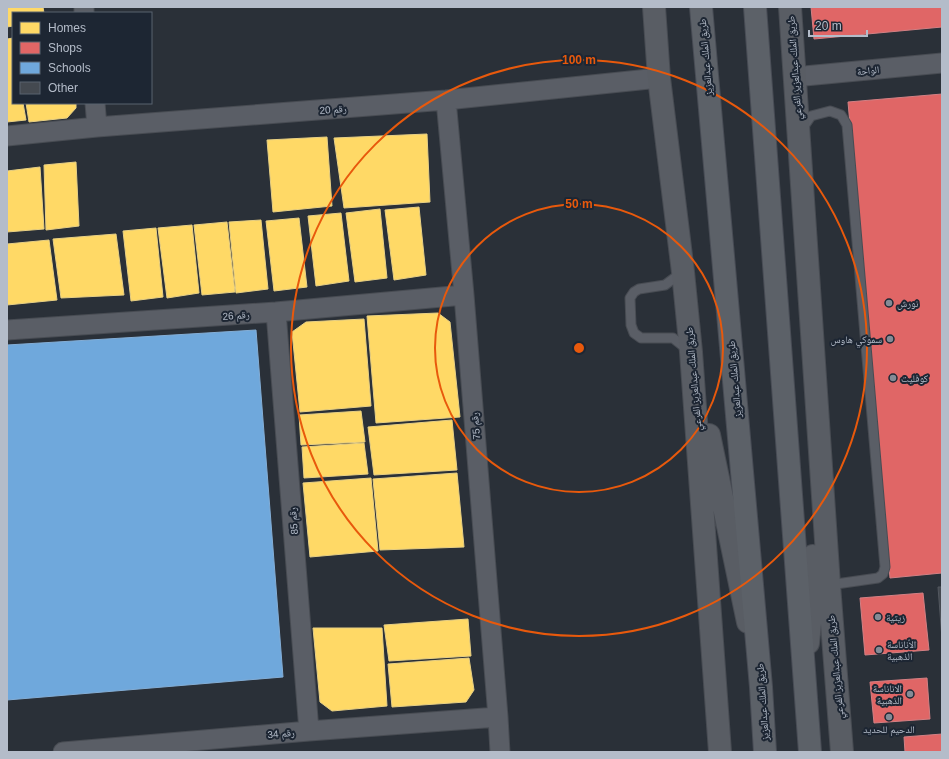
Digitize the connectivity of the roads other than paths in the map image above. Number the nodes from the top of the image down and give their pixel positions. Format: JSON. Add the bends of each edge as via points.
{"nodes":[{"id":1,"x":654,"y":7,"type":"edge"},
{"id":2,"x":701,"y":7,"type":"edge"},
{"id":3,"x":755,"y":7,"type":"edge"},
{"id":4,"x":790,"y":7,"type":"edge"},
{"id":5,"x":942,"y":63,"type":"edge"},
{"id":6,"x":794,"y":77,"type":"junction"},
{"id":7,"x":659,"y":78,"type":"junction"},
{"id":8,"x":446,"y":100,"type":"junction"},
{"id":9,"x":95,"y":104,"type":"edge"},
{"id":10,"x":97,"y":127,"type":"junction"},
{"id":11,"x":7,"y":136,"type":"edge"},
{"id":12,"x":798,"y":136,"type":"junction"},
{"id":13,"x":683,"y":272,"type":"junction"},
{"id":14,"x":464,"y":295,"type":"junction"},
{"id":15,"x":276,"y":312,"type":"junction"},
{"id":16,"x":7,"y":330,"type":"edge"},
{"id":17,"x":814,"y":349,"type":"junction"},
{"id":18,"x":691,"y":352,"type":"junction"},
{"id":19,"x":829,"y":585,"type":"junction"},
{"id":20,"x":804,"y":676,"type":"junction"},
{"id":21,"x":761,"y":687,"type":"junction"},
{"id":22,"x":498,"y":717,"type":"junction"},
{"id":23,"x":309,"y":731,"type":"junction"},
{"id":24,"x":63,"y":752,"type":"edge"},
{"id":25,"x":500,"y":752,"type":"edge"},
{"id":26,"x":720,"y":752,"type":"edge"},
{"id":27,"x":765,"y":752,"type":"edge"},
{"id":28,"x":810,"y":752,"type":"edge"},
{"id":29,"x":842,"y":752,"type":"edge"}],
"edges":[{"from":1,"to":7,"type":"main road","name":"طريق الملك عبدالعزيز الفرعي"},
{"from":2,"to":21,"type":"main road","name":"طريق الملك عبدالعزيز"},
{"from":3,"to":20,"type":"main road"},
{"from":4,"to":6,"type":"main road","name":"طريق الملك عبدالعزيز الفرعي"},
{"from":5,"to":6,"type":"street","name":"الواحة"},
{"from":6,"to":12,"type":"main road","name":"طريق الملك عبدالعزيز الفرعي"},
{"from":7,"to":8,"type":"street","name":"رقم 20"},
{"from":7,"to":13,"type":"main road","name":"طريق الملك عبدالعزيز الفرعي"},
{"from":8,"to":10,"type":"street","name":"رقم 20"},
{"from":8,"to":14,"type":"street","name":"رقم 75"},
{"from":9,"to":10,"type":"street"},
{"from":10,"to":11,"type":"street","name":"رقم 20"},
{"from":12,"to":17,"type":"main road","name":"طريق الملك عبدالعزيز الفرعي"},
{"from":12,"to":19,"type":"lane","via":[[811,116],[830,111],[841,115],[847,125],[885,567],[883,574],[878,578]]},
{"from":13,"to":18,"type":"main road","name":"طريق الملك عبدالعزيز الفرعي"},
{"from":13,"to":18,"type":"lane","via":[[665,286],[638,289],[634,292],[630,298],[631,325],[634,333],[641,338],[672,338]]},
{"from":14,"to":15,"type":"street","name":"رقم 26"},
{"from":14,"to":22,"type":"street","name":"رقم 75"},
{"from":15,"to":16,"type":"street","name":"رقم 26"},
{"from":15,"to":23,"type":"street","name":"رقم 85"},
{"from":17,"to":19,"type":"main road","name":"طريق الملك عبدالعزيز الفرعي"},
{"from":17,"to":20,"type":"main road","via":[[807,409],[814,584]]},
{"from":18,"to":21,"type":"main road"},
{"from":18,"to":26,"type":"main road","name":"طريق الملك عبدالعزيز الفرعي"},
{"from":19,"to":29,"type":"main road","name":"طريق الملك عبدالعزيز الفرعي"},
{"from":20,"to":28,"type":"main road"},
{"from":21,"to":27,"type":"main road","name":"طريق الملك عبدالعزيز"},
{"from":22,"to":23,"type":"street","name":"رقم 34"},
{"from":22,"to":25,"type":"street","name":"رقم 75"},
{"from":23,"to":24,"type":"street","name":"رقم 34"}]}
